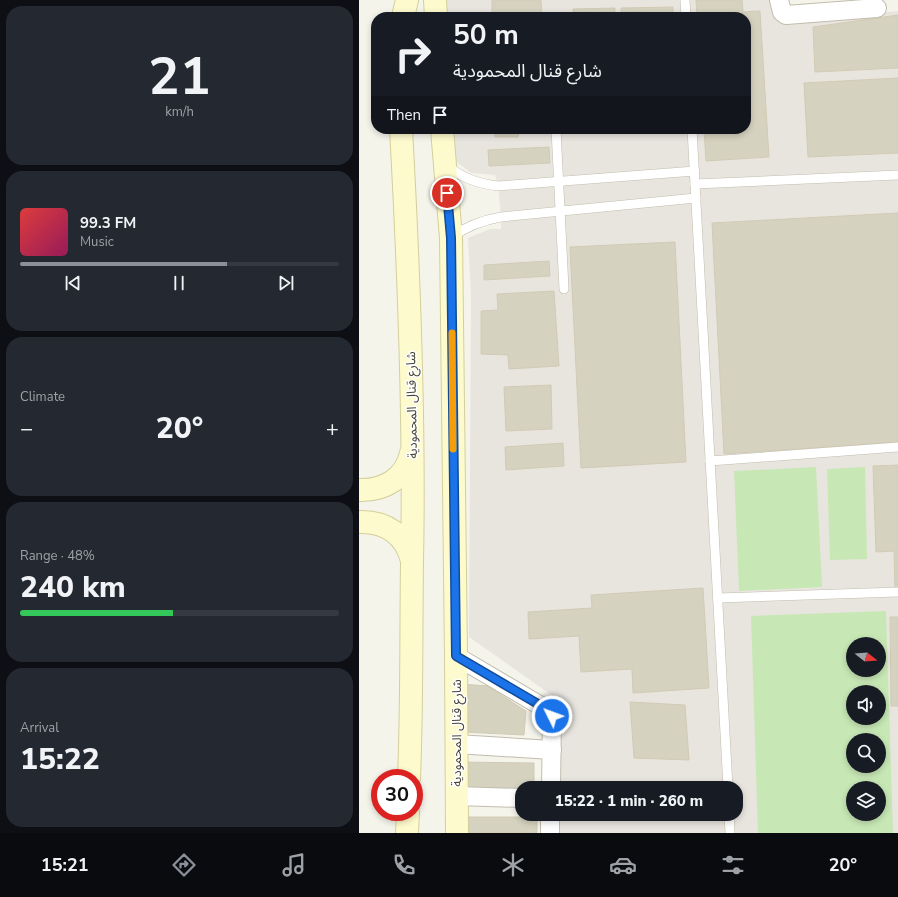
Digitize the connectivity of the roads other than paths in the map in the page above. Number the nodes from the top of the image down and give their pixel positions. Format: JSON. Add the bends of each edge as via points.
{"nodes":[{"id":1,"x":390,"y":0,"type":"edge"},
{"id":2,"x":407,"y":0,"type":"edge"},
{"id":3,"x":435,"y":0,"type":"edge"},
{"id":4,"x":685,"y":0,"type":"edge"},
{"id":5,"x":779,"y":0,"type":"edge"},
{"id":6,"x":877,"y":8,"type":"dead end"},
{"id":7,"x":392,"y":12,"type":"edge"},
{"id":8,"x":404,"y":12,"type":"edge"},
{"id":9,"x":436,"y":12,"type":"edge"},
{"id":10,"x":686,"y":12,"type":"edge"},
{"id":11,"x":401,"y":134,"type":"edge"},
{"id":12,"x":442,"y":134,"type":"edge"},
{"id":13,"x":556,"y":134,"type":"edge"},
{"id":14,"x":693,"y":134,"type":"edge"},
{"id":15,"x":445,"y":164,"type":"junction"},
{"id":16,"x":695,"y":171,"type":"junction"},
{"id":17,"x":898,"y":175,"type":"edge"},
{"id":18,"x":559,"y":180,"type":"junction"},
{"id":19,"x":695,"y":184,"type":"junction"},
{"id":20,"x":696,"y":198,"type":"junction"},
{"id":21,"x":560,"y":212,"type":"junction"},
{"id":22,"x":451,"y":238,"type":"junction"},
{"id":23,"x":564,"y":289,"type":"dead end"},
{"id":24,"x":898,"y":447,"type":"edge"},
{"id":25,"x":412,"y":448,"type":"junction"},
{"id":26,"x":710,"y":461,"type":"junction"},
{"id":27,"x":359,"y":490,"type":"edge"},
{"id":28,"x":359,"y":522,"type":"edge"},
{"id":29,"x":412,"y":562,"type":"junction"},
{"id":30,"x":898,"y":592,"type":"edge"},
{"id":31,"x":718,"y":598,"type":"junction"},
{"id":32,"x":456,"y":656,"type":"junction"},
{"id":33,"x":456,"y":744,"type":"junction"},
{"id":34,"x":552,"y":750,"type":"junction"},
{"id":35,"x":409,"y":769,"type":"edge"},
{"id":36,"x":551,"y":781,"type":"edge"},
{"id":37,"x":728,"y":781,"type":"edge"},
{"id":38,"x":456,"y":796,"type":"junction"},
{"id":39,"x":515,"y":798,"type":"edge"},
{"id":40,"x":408,"y":821,"type":"edge"},
{"id":41,"x":550,"y":821,"type":"edge"},
{"id":42,"x":729,"y":821,"type":"edge"},
{"id":43,"x":407,"y":833,"type":"edge"},
{"id":44,"x":457,"y":833,"type":"edge"},
{"id":45,"x":550,"y":833,"type":"edge"},
{"id":46,"x":730,"y":833,"type":"edge"}],
"edges":[{"from":1,"to":7,"type":"main road"},
{"from":2,"to":8,"type":"main road"},
{"from":3,"to":9,"type":"main road"},
{"from":4,"to":10,"type":"lane"},
{"from":5,"to":6,"type":"street","via":[[786,15]]},
{"from":11,"to":25,"type":"main road","name":"شارع قنال المحمودية"},
{"from":12,"to":15,"type":"main road","name":"شارع قنال المحمودية"},
{"from":13,"to":18,"type":"lane"},
{"from":14,"to":16,"type":"lane"},
{"from":15,"to":18,"type":"lane","via":[[464,178],[486,185]]},
{"from":15,"to":22,"type":"main road","name":"شارع قنال المحمودية"},
{"from":16,"to":18,"type":"lane"},
{"from":16,"to":19,"type":"lane"},
{"from":17,"to":19,"type":"lane"},
{"from":18,"to":21,"type":"lane"},
{"from":19,"to":20,"type":"lane"},
{"from":20,"to":21,"type":"lane"},
{"from":20,"to":26,"type":"lane"},
{"from":21,"to":22,"type":"lane","via":[[490,219],[469,226]]},
{"from":21,"to":23,"type":"lane"},
{"from":22,"to":32,"type":"main road","name":"شارع قنال المحمودية"},
{"from":24,"to":26,"type":"lane"},
{"from":25,"to":27,"type":"main road","via":[[406,466],[394,481],[377,489]]},
{"from":25,"to":29,"type":"main road","name":"شارع قنال المحمودية"},
{"from":26,"to":31,"type":"lane"},
{"from":28,"to":29,"type":"main road","via":[[376,523],[393,531],[406,545]]},
{"from":29,"to":35,"type":"main road","name":"شارع قنال المحمودية"},
{"from":30,"to":31,"type":"lane"},
{"from":31,"to":37,"type":"lane"},
{"from":32,"to":33,"type":"main road","name":"شارع قنال المحمودية"},
{"from":32,"to":34,"type":"street","via":[[549,710],[552,714]]},
{"from":33,"to":34,"type":"street"},
{"from":33,"to":38,"type":"main road","name":"شارع قنال المحمودية"},
{"from":34,"to":36,"type":"street"},
{"from":38,"to":39,"type":"street"},
{"from":38,"to":44,"type":"main road","name":"شارع قنال المحمودية"},
{"from":40,"to":43,"type":"main road"},
{"from":41,"to":45,"type":"street"},
{"from":42,"to":46,"type":"lane"}]}
